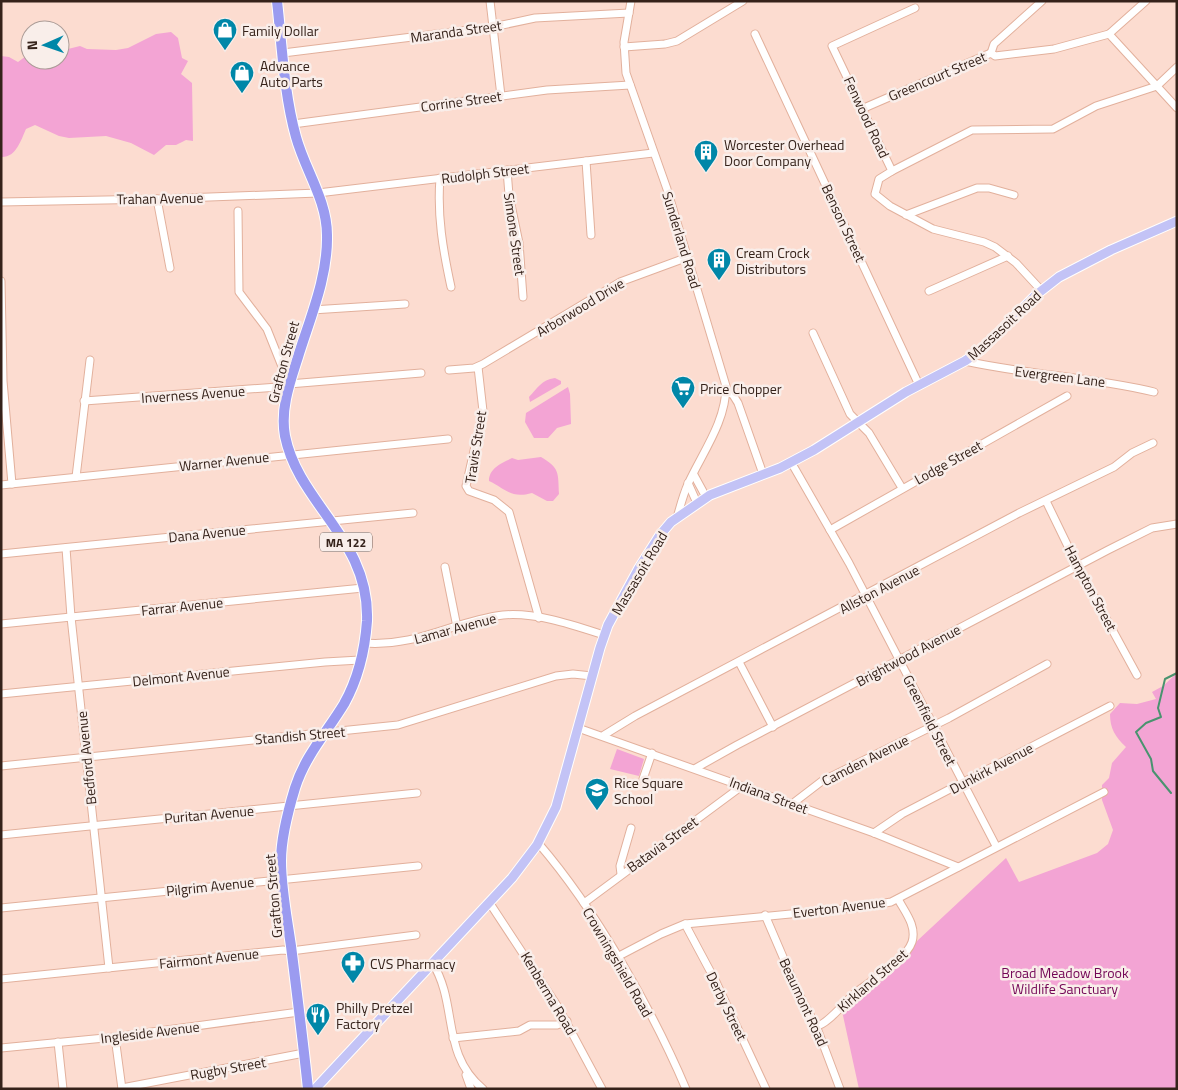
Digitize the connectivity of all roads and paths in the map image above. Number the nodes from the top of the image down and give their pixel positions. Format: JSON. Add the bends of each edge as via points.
{"nodes":[{"id":1,"x":277,"y":1,"type":"edge"},
{"id":2,"x":490,"y":1,"type":"edge"},
{"id":3,"x":631,"y":1,"type":"edge"},
{"id":4,"x":743,"y":1,"type":"edge"},
{"id":5,"x":1042,"y":1,"type":"edge"},
{"id":6,"x":1146,"y":1,"type":"edge"},
{"id":7,"x":915,"y":8,"type":"dead end"},
{"id":8,"x":629,"y":13,"type":"junction"},
{"id":9,"x":493,"y":27,"type":"junction"},
{"id":10,"x":755,"y":34,"type":"dead end"},
{"id":11,"x":1109,"y":34,"type":"junction"},
{"id":12,"x":624,"y":47,"type":"junction"},
{"id":13,"x":991,"y":52,"type":"junction"},
{"id":14,"x":283,"y":53,"type":"junction"},
{"id":15,"x":1177,"y":67,"type":"edge"},
{"id":16,"x":630,"y":84,"type":"junction"},
{"id":17,"x":1157,"y":86,"type":"junction"},
{"id":18,"x":501,"y":96,"type":"junction"},
{"id":19,"x":864,"y":108,"type":"junction"},
{"id":20,"x":1177,"y":108,"type":"edge"},
{"id":21,"x":293,"y":124,"type":"junction"},
{"id":22,"x":653,"y":153,"type":"junction"},
{"id":23,"x":586,"y":161,"type":"junction"},
{"id":24,"x":507,"y":170,"type":"junction"},
{"id":25,"x":892,"y":171,"type":"junction"},
{"id":26,"x":440,"y":178,"type":"junction"},
{"id":27,"x":318,"y":193,"type":"junction"},
{"id":28,"x":1014,"y":195,"type":"dead end"},
{"id":29,"x":157,"y":199,"type":"junction"},
{"id":30,"x":1,"y":202,"type":"edge"},
{"id":31,"x":238,"y":211,"type":"dead end"},
{"id":32,"x":906,"y":215,"type":"junction"},
{"id":33,"x":1177,"y":221,"type":"edge"},
{"id":34,"x":591,"y":235,"type":"dead end"},
{"id":35,"x":1008,"y":256,"type":"junction"},
{"id":36,"x":688,"y":257,"type":"junction"},
{"id":37,"x":170,"y":268,"type":"dead end"},
{"id":38,"x":1,"y":282,"type":"edge"},
{"id":39,"x":451,"y":287,"type":"dead end"},
{"id":40,"x":929,"y":290,"type":"dead end"},
{"id":41,"x":1041,"y":290,"type":"junction"},
{"id":42,"x":523,"y":297,"type":"dead end"},
{"id":43,"x":405,"y":304,"type":"dead end"},
{"id":44,"x":312,"y":310,"type":"junction"},
{"id":45,"x":813,"y":333,"type":"dead end"},
{"id":46,"x":90,"y":360,"type":"dead end"},
{"id":47,"x":965,"y":361,"type":"junction"},
{"id":48,"x":478,"y":367,"type":"junction"},
{"id":49,"x":449,"y":370,"type":"dead end"},
{"id":50,"x":421,"y":373,"type":"dead end"},
{"id":51,"x":289,"y":384,"type":"junction"},
{"id":52,"x":919,"y":384,"type":"junction"},
{"id":53,"x":726,"y":391,"type":"junction"},
{"id":54,"x":1154,"y":392,"type":"dead end"},
{"id":55,"x":1067,"y":396,"type":"dead end"},
{"id":56,"x":84,"y":401,"type":"junction"},
{"id":57,"x":858,"y":422,"type":"junction"},
{"id":58,"x":448,"y":439,"type":"dead end"},
{"id":59,"x":1153,"y":443,"type":"dead end"},
{"id":60,"x":290,"y":454,"type":"junction"},
{"id":61,"x":792,"y":462,"type":"junction"},
{"id":62,"x":763,"y":474,"type":"junction"},
{"id":63,"x":694,"y":475,"type":"junction"},
{"id":64,"x":76,"y":477,"type":"junction"},
{"id":65,"x":688,"y":483,"type":"junction"},
{"id":66,"x":12,"y":484,"type":"junction"},
{"id":67,"x":1,"y":485,"type":"edge"},
{"id":68,"x":902,"y":488,"type":"junction"},
{"id":69,"x":706,"y":498,"type":"junction"},
{"id":70,"x":1046,"y":501,"type":"junction"},
{"id":71,"x":697,"y":503,"type":"junction"},
{"id":72,"x":413,"y":513,"type":"dead end"},
{"id":73,"x":677,"y":518,"type":"junction"},
{"id":74,"x":331,"y":520,"type":"junction"},
{"id":75,"x":1177,"y":524,"type":"edge"},
{"id":76,"x":830,"y":530,"type":"junction"},
{"id":77,"x":66,"y":548,"type":"junction"},
{"id":78,"x":1,"y":554,"type":"edge"},
{"id":79,"x":445,"y":567,"type":"dead end"},
{"id":80,"x":1078,"y":567,"type":"junction"},
{"id":81,"x":363,"y":588,"type":"junction"},
{"id":82,"x":865,"y":596,"type":"junction"},
{"id":83,"x":71,"y":617,"type":"junction"},
{"id":84,"x":539,"y":618,"type":"junction"},
{"id":85,"x":1,"y":624,"type":"edge"},
{"id":86,"x":457,"y":627,"type":"junction"},
{"id":87,"x":604,"y":635,"type":"junction"},
{"id":88,"x":364,"y":643,"type":"junction"},
{"id":89,"x":360,"y":660,"type":"junction"},
{"id":90,"x":899,"y":660,"type":"junction"},
{"id":91,"x":739,"y":662,"type":"junction"},
{"id":92,"x":1047,"y":664,"type":"dead end"},
{"id":93,"x":1137,"y":675,"type":"dead end"},
{"id":94,"x":592,"y":676,"type":"junction"},
{"id":95,"x":79,"y":687,"type":"junction"},
{"id":96,"x":1,"y":694,"type":"edge"},
{"id":97,"x":1110,"y":706,"type":"dead end"},
{"id":98,"x":934,"y":726,"type":"junction"},
{"id":99,"x":773,"y":727,"type":"junction"},
{"id":100,"x":578,"y":728,"type":"junction"},
{"id":101,"x":324,"y":733,"type":"junction"},
{"id":102,"x":604,"y":735,"type":"junction"},
{"id":103,"x":652,"y":753,"type":"junction"},
{"id":104,"x":86,"y":757,"type":"junction"},
{"id":105,"x":1,"y":766,"type":"edge"},
{"id":106,"x":696,"y":768,"type":"junction"},
{"id":107,"x":643,"y":779,"type":"dead end"},
{"id":108,"x":963,"y":782,"type":"junction"},
{"id":109,"x":742,"y":786,"type":"junction"},
{"id":110,"x":1104,"y":792,"type":"dead end"},
{"id":111,"x":417,"y":793,"type":"dead end"},
{"id":112,"x":792,"y":804,"type":"junction"},
{"id":113,"x":290,"y":806,"type":"junction"},
{"id":114,"x":93,"y":826,"type":"junction"},
{"id":115,"x":631,"y":828,"type":"dead end"},
{"id":116,"x":874,"y":833,"type":"junction"},
{"id":117,"x":1,"y":835,"type":"edge"},
{"id":118,"x":538,"y":844,"type":"junction"},
{"id":119,"x":996,"y":846,"type":"junction"},
{"id":120,"x":418,"y":866,"type":"dead end"},
{"id":121,"x":958,"y":867,"type":"junction"},
{"id":122,"x":621,"y":874,"type":"junction"},
{"id":123,"x":283,"y":878,"type":"junction"},
{"id":124,"x":100,"y":898,"type":"junction"},
{"id":125,"x":898,"y":899,"type":"junction"},
{"id":126,"x":489,"y":902,"type":"junction"},
{"id":127,"x":584,"y":903,"type":"junction"},
{"id":128,"x":1,"y":908,"type":"edge"},
{"id":129,"x":765,"y":915,"type":"junction"},
{"id":130,"x":685,"y":924,"type":"junction"},
{"id":131,"x":416,"y":935,"type":"dead end"},
{"id":132,"x":291,"y":952,"type":"junction"},
{"id":133,"x":617,"y":957,"type":"junction"},
{"id":134,"x":432,"y":962,"type":"junction"},
{"id":135,"x":109,"y":968,"type":"junction"},
{"id":136,"x":1,"y":979,"type":"edge"},
{"id":137,"x":299,"y":1012,"type":"junction"},
{"id":138,"x":567,"y":1021,"type":"junction"},
{"id":139,"x":816,"y":1026,"type":"junction"},
{"id":140,"x":115,"y":1037,"type":"junction"},
{"id":141,"x":453,"y":1038,"type":"junction"},
{"id":142,"x":58,"y":1042,"type":"junction"},
{"id":143,"x":1,"y":1048,"type":"edge"},
{"id":144,"x":304,"y":1054,"type":"junction"},
{"id":145,"x":464,"y":1070,"type":"junction"},
{"id":146,"x":122,"y":1088,"type":"edge"},
{"id":147,"x":63,"y":1089,"type":"edge"},
{"id":148,"x":308,"y":1089,"type":"edge"},
{"id":149,"x":315,"y":1089,"type":"edge"},
{"id":150,"x":471,"y":1089,"type":"edge"},
{"id":151,"x":483,"y":1089,"type":"edge"},
{"id":152,"x":602,"y":1089,"type":"edge"},
{"id":153,"x":686,"y":1089,"type":"edge"},
{"id":154,"x":766,"y":1089,"type":"edge"},
{"id":155,"x":840,"y":1089,"type":"edge"}],
"edges":[{"from":1,"to":14,"type":"highway","name":"Grafton Street","number":"MA 122"},
{"from":2,"to":9,"type":"street"},
{"from":3,"to":8,"type":"street","name":"Sunderland Road"},
{"from":4,"to":12,"type":"street","via":[[678,40]]},
{"from":5,"to":13,"type":"street","via":[[994,44]]},
{"from":6,"to":11,"type":"street","name":"Greencourt Street"},
{"from":7,"to":19,"type":"street","name":"Fenwood Road","via":[[832,46]]},
{"from":8,"to":9,"type":"street","name":"Maranda Street","via":[[535,18]]},
{"from":8,"to":12,"type":"street","name":"Sunderland Road"},
{"from":9,"to":14,"type":"street","name":"Maranda Street"},
{"from":9,"to":18,"type":"street"},
{"from":10,"to":52,"type":"street","name":"Benson Street"},
{"from":11,"to":13,"type":"street","name":"Greencourt Street","via":[[1036,52],[995,56]]},
{"from":11,"to":17,"type":"street"},
{"from":12,"to":16,"type":"street","name":"Sunderland Road"},
{"from":13,"to":19,"type":"street","name":"Greencourt Street"},
{"from":14,"to":21,"type":"highway","name":"Grafton Street","number":"MA 122"},
{"from":15,"to":17,"type":"street"},
{"from":16,"to":18,"type":"street","name":"Corrine Street"},
{"from":16,"to":22,"type":"street","name":"Sunderland Road"},
{"from":17,"to":20,"type":"street"},
{"from":17,"to":25,"type":"street","via":[[1096,106],[1049,130],[983,128],[969,131]]},
{"from":18,"to":21,"type":"street","name":"Corrine Street"},
{"from":19,"to":25,"type":"street","name":"Fenwood Road"},
{"from":21,"to":27,"type":"highway","name":"Grafton Street","number":"MA 122"},
{"from":22,"to":23,"type":"street","name":"Rudolph Street"},
{"from":22,"to":36,"type":"street","name":"Sunderland Road"},
{"from":23,"to":24,"type":"street","name":"Rudolph Street"},
{"from":23,"to":34,"type":"street"},
{"from":24,"to":26,"type":"street","name":"Rudolph Street"},
{"from":24,"to":42,"type":"street","name":"Simone Street","via":[[519,243]]},
{"from":25,"to":32,"type":"street","name":"Fenwood Road","via":[[879,178],[875,194]]},
{"from":26,"to":27,"type":"street","name":"Rudolph Street"},
{"from":26,"to":39,"type":"street","via":[[440,231]]},
{"from":27,"to":29,"type":"street","name":"Trahan Avenue"},
{"from":27,"to":44,"type":"highway","name":"Grafton Street","number":"MA 122","via":[[327,225],[327,244],[323,274]]},
{"from":28,"to":32,"type":"street","via":[[976,188]]},
{"from":29,"to":30,"type":"street","name":"Trahan Avenue"},
{"from":29,"to":37,"type":"street"},
{"from":31,"to":51,"type":"street","via":[[239,292],[267,329]]},
{"from":32,"to":35,"type":"street","name":"Fenwood Road","via":[[938,231],[989,244]]},
{"from":33,"to":41,"type":"main road","name":"Massasoit Road","via":[[1080,265]]},
{"from":35,"to":40,"type":"street"},
{"from":35,"to":41,"type":"street","name":"Fenwood Road"},
{"from":36,"to":48,"type":"street","name":"Arborwood Drive","via":[[620,282]]},
{"from":36,"to":53,"type":"street","name":"Sunderland Road","via":[[722,367]]},
{"from":38,"to":66,"type":"street","via":[[2,381]]},
{"from":41,"to":47,"type":"main road","name":"Massasoit Road","via":[[981,350]]},
{"from":43,"to":44,"type":"street"},
{"from":44,"to":51,"type":"highway","name":"Grafton Street","number":"MA 122"},
{"from":45,"to":57,"type":"street","via":[[850,414]]},
{"from":46,"to":56,"type":"street"},
{"from":47,"to":52,"type":"main road","name":"Massasoit Road"},
{"from":47,"to":54,"type":"street","name":"Evergreen Lane"},
{"from":48,"to":49,"type":"street"},
{"from":48,"to":84,"type":"street","name":"Travis Street","via":[[483,411],[466,486],[469,491],[494,500],[509,512]]},
{"from":50,"to":51,"type":"street","name":"Inverness Avenue"},
{"from":51,"to":56,"type":"street","name":"Inverness Avenue"},
{"from":51,"to":60,"type":"highway","name":"Grafton Street","number":"MA 122","via":[[284,423]]},
{"from":52,"to":57,"type":"main road","name":"Massasoit Road"},
{"from":53,"to":62,"type":"street","via":[[738,403]]},
{"from":53,"to":63,"type":"street","name":"Sunderland Road","via":[[719,420]]},
{"from":55,"to":68,"type":"street","name":"Lodge Street"},
{"from":56,"to":64,"type":"street"},
{"from":57,"to":61,"type":"main road","name":"Massasoit Road"},
{"from":57,"to":68,"type":"street","via":[[869,433]]},
{"from":58,"to":60,"type":"street","name":"Warner Avenue"},
{"from":59,"to":70,"type":"street","name":"Allston Avenue","via":[[1132,453],[1114,468]]},
{"from":60,"to":64,"type":"street","name":"Warner Avenue"},
{"from":60,"to":74,"type":"highway","name":"Grafton Street","number":"MA 122"},
{"from":61,"to":62,"type":"main road","name":"Massasoit Road"},
{"from":61,"to":76,"type":"street","name":"Greenfield Street"},
{"from":62,"to":69,"type":"main road","name":"Massasoit Road"},
{"from":63,"to":65,"type":"street","name":"Sunderland Road"},
{"from":63,"to":69,"type":"street"},
{"from":64,"to":66,"type":"street","name":"Warner Avenue"},
{"from":65,"to":71,"type":"street"},
{"from":65,"to":73,"type":"street","name":"Sunderland Road"},
{"from":66,"to":67,"type":"street","name":"Warner Avenue"},
{"from":68,"to":76,"type":"street","name":"Lodge Street"},
{"from":69,"to":71,"type":"main road","name":"Massasoit Road"},
{"from":70,"to":80,"type":"street","name":"Hampton Street"},
{"from":70,"to":82,"type":"street","name":"Allston Avenue"},
{"from":71,"to":73,"type":"main road","name":"Massasoit Road"},
{"from":72,"to":74,"type":"street","name":"Dana Avenue"},
{"from":73,"to":87,"type":"main road","name":"Massasoit Road","via":[[644,558]]},
{"from":74,"to":77,"type":"street","name":"Dana Avenue"},
{"from":74,"to":81,"type":"highway","name":"Grafton Street","number":"MA 122","via":[[351,552]]},
{"from":75,"to":80,"type":"street","name":"Brightwood Avenue","via":[[1152,528]]},
{"from":76,"to":82,"type":"street","name":"Greenfield Street"},
{"from":77,"to":78,"type":"street","name":"Dana Avenue"},
{"from":77,"to":83,"type":"street","name":"Bedford Avenue"},
{"from":79,"to":86,"type":"street"},
{"from":80,"to":90,"type":"street","name":"Brightwood Avenue"},
{"from":80,"to":93,"type":"street","name":"Hampton Street"},
{"from":81,"to":83,"type":"street","name":"Farrar Avenue"},
{"from":81,"to":88,"type":"highway","name":"Grafton Street","number":"MA 122"},
{"from":82,"to":90,"type":"street","name":"Greenfield Street"},
{"from":82,"to":91,"type":"street","name":"Allston Avenue"},
{"from":83,"to":85,"type":"street","name":"Farrar Avenue"},
{"from":83,"to":95,"type":"street","name":"Bedford Avenue"},
{"from":84,"to":86,"type":"street","name":"Lamar Avenue","via":[[500,616]]},
{"from":84,"to":87,"type":"street","name":"Lamar Avenue"},
{"from":86,"to":88,"type":"street","name":"Lamar Avenue","via":[[396,644]]},
{"from":87,"to":94,"type":"main road","name":"Massasoit Road"},
{"from":88,"to":89,"type":"highway","name":"Grafton Street","number":"MA 122"},
{"from":89,"to":95,"type":"street","name":"Delmont Avenue"},
{"from":89,"to":101,"type":"highway","name":"Grafton Street","number":"MA 122","via":[[348,696]]},
{"from":90,"to":98,"type":"street","name":"Greenfield Street"},
{"from":90,"to":99,"type":"street","name":"Brightwood Avenue"},
{"from":91,"to":99,"type":"street"},
{"from":91,"to":102,"type":"street","name":"Allston Avenue"},
{"from":92,"to":98,"type":"street","name":"Camden Avenue"},
{"from":94,"to":100,"type":"main road","name":"Massasoit Road"},
{"from":94,"to":101,"type":"street","name":"Standish Street","via":[[556,676],[398,725]]},
{"from":95,"to":96,"type":"street","name":"Delmont Avenue"},
{"from":95,"to":104,"type":"street","name":"Bedford Avenue"},
{"from":97,"to":108,"type":"street","name":"Dunkirk Avenue"},
{"from":98,"to":108,"type":"street","name":"Greenfield Street"},
{"from":98,"to":112,"type":"street","name":"Camden Avenue","via":[[822,781]]},
{"from":99,"to":106,"type":"street","name":"Brightwood Avenue"},
{"from":100,"to":102,"type":"street","name":"Indiana Street"},
{"from":100,"to":118,"type":"main road","name":"Massasoit Road","via":[[560,796]]},
{"from":101,"to":104,"type":"street","name":"Standish Street"},
{"from":101,"to":113,"type":"highway","name":"Grafton Street","number":"MA 122","via":[[302,769]]},
{"from":102,"to":103,"type":"street","name":"Indiana Street"},
{"from":103,"to":106,"type":"street","name":"Indiana Street"},
{"from":103,"to":107,"type":"street"},
{"from":104,"to":105,"type":"street","name":"Standish Street"},
{"from":104,"to":114,"type":"street","name":"Bedford Avenue"},
{"from":106,"to":109,"type":"street","name":"Indiana Street"},
{"from":108,"to":116,"type":"street","name":"Dunkirk Avenue"},
{"from":108,"to":119,"type":"street","name":"Greenfield Street"},
{"from":109,"to":112,"type":"street","name":"Indiana Street"},
{"from":109,"to":122,"type":"street","name":"Batavia Street"},
{"from":110,"to":119,"type":"street","name":"Everton Avenue"},
{"from":111,"to":113,"type":"street","name":"Puritan Avenue"},
{"from":112,"to":116,"type":"street","name":"Indiana Street"},
{"from":113,"to":114,"type":"street","name":"Puritan Avenue"},
{"from":113,"to":123,"type":"highway","name":"Grafton Street","number":"MA 122","via":[[282,849]]},
{"from":114,"to":117,"type":"street","name":"Puritan Avenue"},
{"from":114,"to":124,"type":"street","name":"Bedford Avenue"},
{"from":115,"to":122,"type":"street","via":[[620,866]]},
{"from":116,"to":121,"type":"street","name":"Indiana Street"},
{"from":118,"to":126,"type":"main road","name":"Massasoit Road"},
{"from":118,"to":127,"type":"street","name":"Crowningshield Road"},
{"from":119,"to":121,"type":"street","name":"Everton Avenue"},
{"from":120,"to":123,"type":"street","name":"Pilgrim Avenue"},
{"from":121,"to":125,"type":"street","name":"Everton Avenue"},
{"from":122,"to":127,"type":"street","name":"Batavia Street"},
{"from":123,"to":124,"type":"street","name":"Pilgrim Avenue"},
{"from":123,"to":132,"type":"highway","name":"Grafton Street","number":"MA 122"},
{"from":124,"to":128,"type":"street","name":"Pilgrim Avenue"},
{"from":124,"to":135,"type":"street","name":"Bedford Avenue"},
{"from":125,"to":129,"type":"street","name":"Everton Avenue","via":[[863,907]]},
{"from":125,"to":139,"type":"street","name":"Kirkland Street","via":[[913,929],[909,947],[824,1023]]},
{"from":126,"to":134,"type":"main road","name":"Massasoit Road"},
{"from":126,"to":138,"type":"street","name":"Kenberma Road"},
{"from":127,"to":133,"type":"street","name":"Crowningshield Road"},
{"from":129,"to":130,"type":"street","name":"Everton Avenue"},
{"from":129,"to":139,"type":"street","name":"Beaumont Road"},
{"from":130,"to":133,"type":"street","name":"Everton Avenue"},
{"from":130,"to":154,"type":"street","name":"Derby Street"},
{"from":131,"to":132,"type":"street","name":"Fairmont Avenue"},
{"from":132,"to":135,"type":"street","name":"Fairmont Avenue","via":[[283,950]]},
{"from":132,"to":137,"type":"highway","name":"Grafton Street","number":"MA 122"},
{"from":133,"to":153,"type":"street","name":"Crowningshield Road"},
{"from":134,"to":141,"type":"street","via":[[443,986]]},
{"from":134,"to":149,"type":"main road","name":"Massasoit Road"},
{"from":135,"to":136,"type":"street","name":"Fairmont Avenue"},
{"from":137,"to":140,"type":"street","name":"Ingleside Avenue"},
{"from":137,"to":144,"type":"highway","name":"Grafton Street","number":"MA 122"},
{"from":138,"to":141,"type":"street","via":[[557,1025],[530,1025],[519,1031]]},
{"from":138,"to":152,"type":"street","name":"Kenberma Road"},
{"from":139,"to":155,"type":"street","name":"Beaumont Road"},
{"from":140,"to":142,"type":"street","name":"Ingleside Avenue"},
{"from":140,"to":146,"type":"street"},
{"from":141,"to":145,"type":"street"},
{"from":142,"to":143,"type":"street","name":"Ingleside Avenue"},
{"from":142,"to":147,"type":"street"},
{"from":144,"to":146,"type":"street","name":"Rugby Street"},
{"from":144,"to":148,"type":"highway","name":"Grafton Street","number":"MA 122"},
{"from":145,"to":150,"type":"street"},
{"from":145,"to":151,"type":"street"}]}
